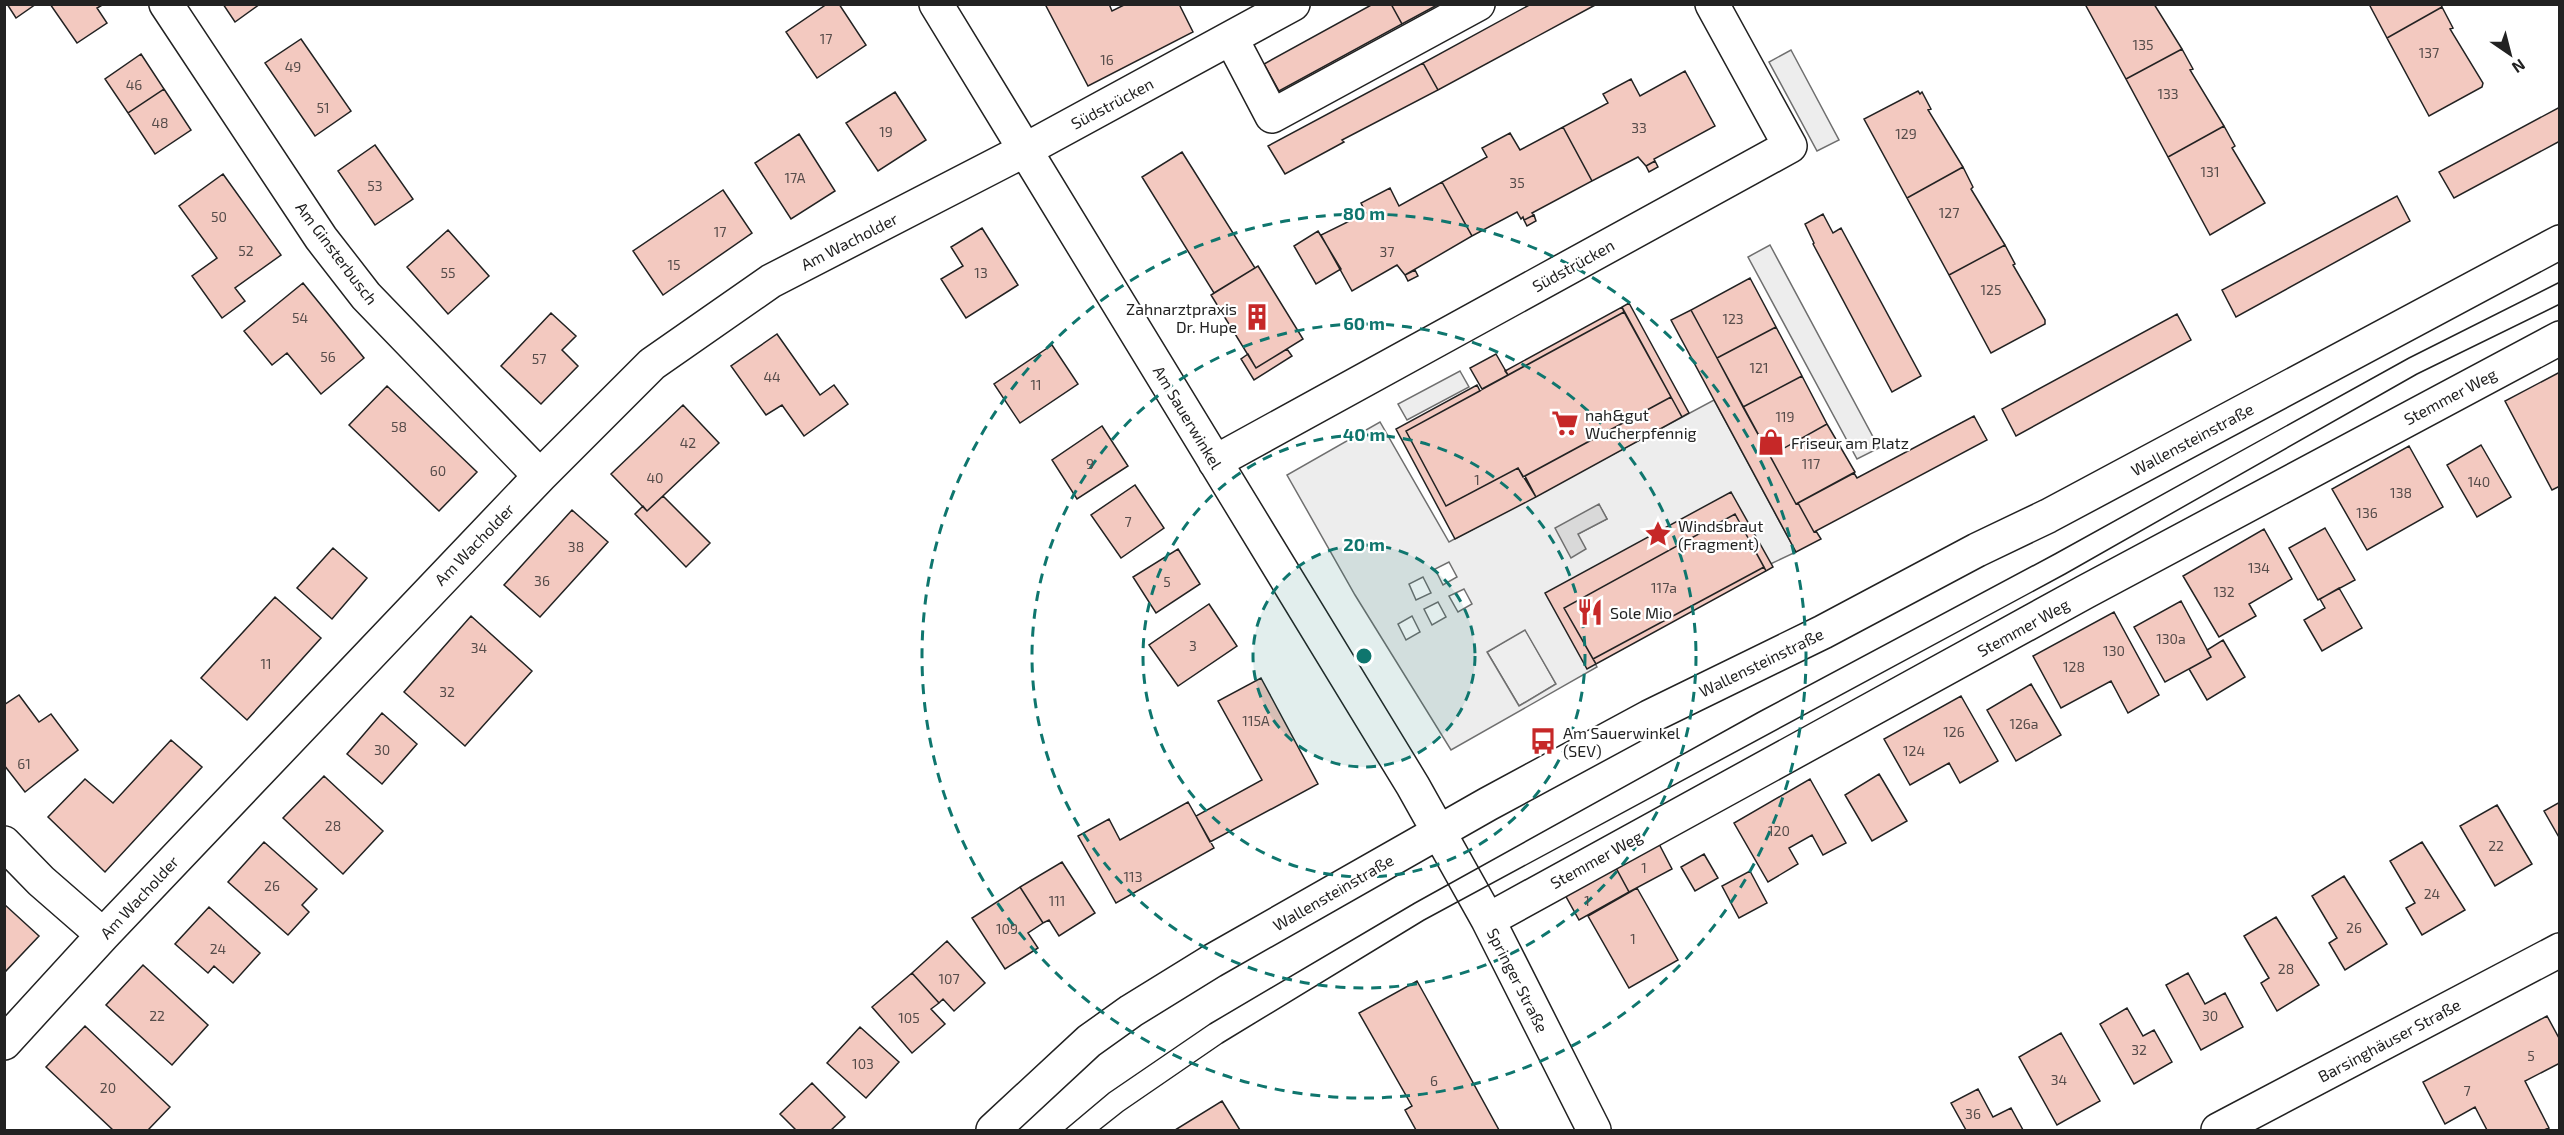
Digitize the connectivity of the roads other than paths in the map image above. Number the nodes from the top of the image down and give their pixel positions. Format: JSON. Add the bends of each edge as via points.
{"nodes":[{"id":1,"x":166,"y":4,"type":"edge"},
{"id":2,"x":936,"y":4,"type":"edge"},
{"id":3,"x":1293,"y":4,"type":"edge"},
{"id":4,"x":1478,"y":4,"type":"edge"},
{"id":5,"x":1712,"y":4,"type":"edge"},
{"id":6,"x":1231,"y":38,"type":"junction"},
{"id":7,"x":1025,"y":150,"type":"junction"},
{"id":8,"x":2559,"y":242,"type":"edge"},
{"id":9,"x":2559,"y":338,"type":"edge"},
{"id":10,"x":1215,"y":462,"type":"junction"},
{"id":11,"x":540,"y":476,"type":"junction"},
{"id":12,"x":1439,"y":831,"type":"junction"},
{"id":13,"x":4,"y":843,"type":"edge"},
{"id":14,"x":1488,"y":920,"type":"junction"},
{"id":15,"x":103,"y":935,"type":"junction"},
{"id":16,"x":2558,"y":956,"type":"edge"},
{"id":17,"x":4,"y":1043,"type":"edge"},
{"id":18,"x":993,"y":1131,"type":"edge"},
{"id":19,"x":1594,"y":1131,"type":"edge"},
{"id":20,"x":2218,"y":1131,"type":"edge"}],
"edges":[{"from":1,"to":11,"type":"street","name":"Am Ginsterbusch","via":[[321,238],[366,296]]},
{"from":2,"to":7,"type":"street","name":"Am Sauerwinkel"},
{"from":3,"to":6,"type":"street","name":"Südstrücken"},
{"from":4,"to":6,"type":"street","via":[[1272,116]]},
{"from":5,"to":10,"type":"street","name":"Südstrücken","via":[[1790,146]]},
{"from":6,"to":7,"type":"street","name":"Südstrücken"},
{"from":7,"to":10,"type":"street","name":"Am Sauerwinkel"},
{"from":7,"to":11,"type":"street","name":"Am Wacholder","via":[[771,281],[652,364]]},
{"from":8,"to":12,"type":"street","name":"Wallensteinstraße","via":[[2058,510],[1649,717]]},
{"from":9,"to":14,"type":"street","name":"Stemmer Weg","via":[[2085,592]]},
{"from":10,"to":12,"type":"street","name":"Am Sauerwinkel"},
{"from":11,"to":15,"type":"street","name":"Am Wacholder"},
{"from":12,"to":14,"type":"street","name":"Springer Straße"},
{"from":12,"to":18,"type":"street","name":"Wallensteinstraße","via":[[1131,1011],[1089,1041]]},
{"from":13,"to":15,"type":"street"},
{"from":14,"to":19,"type":"street","name":"Springer Straße"},
{"from":15,"to":17,"type":"street","name":"Am Wacholder"},
{"from":16,"to":20,"type":"street","name":"Barsinghäuser Straße"}]}
